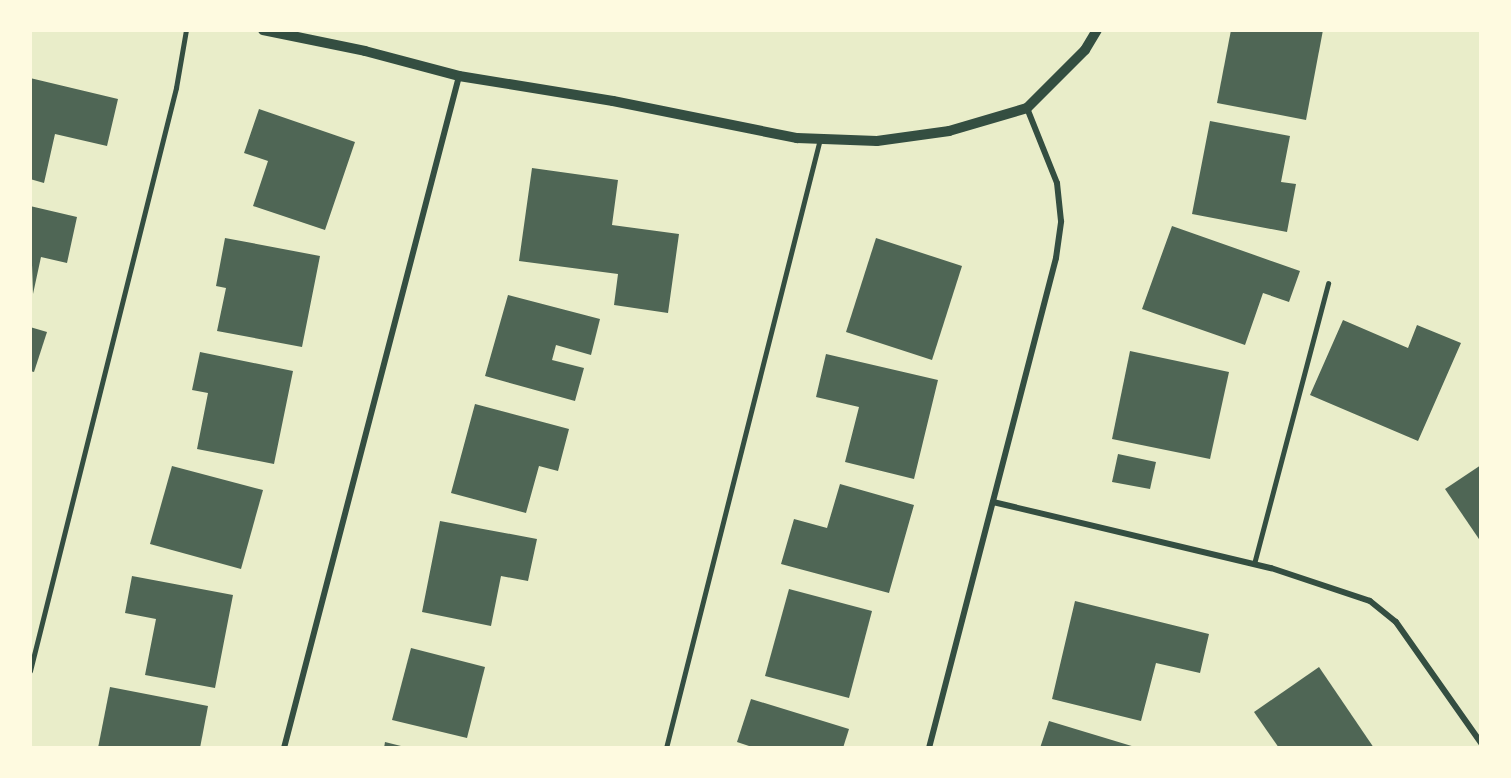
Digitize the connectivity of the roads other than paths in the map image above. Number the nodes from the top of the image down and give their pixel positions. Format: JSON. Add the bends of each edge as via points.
{"nodes":[{"id":1,"x":186,"y":30,"type":"edge"},
{"id":2,"x":263,"y":30,"type":"edge"},
{"id":3,"x":1097,"y":30,"type":"edge"},
{"id":4,"x":459,"y":76,"type":"junction"},
{"id":5,"x":1027,"y":108,"type":"junction"},
{"id":6,"x":820,"y":139,"type":"junction"},
{"id":7,"x":1328,"y":284,"type":"dead end"},
{"id":8,"x":993,"y":502,"type":"junction"},
{"id":9,"x":1254,"y":564,"type":"junction"},
{"id":10,"x":30,"y":671,"type":"edge"},
{"id":11,"x":1481,"y":743,"type":"edge"},
{"id":12,"x":284,"y":748,"type":"edge"},
{"id":13,"x":666,"y":748,"type":"edge"},
{"id":14,"x":929,"y":748,"type":"edge"}],
"edges":[{"from":1,"to":10,"type":"lane","via":[[173,99]]},
{"from":2,"to":4,"type":"street"},
{"from":3,"to":5,"type":"street","via":[[1084,50]]},
{"from":4,"to":6,"type":"street"},
{"from":4,"to":12,"type":"street"},
{"from":5,"to":6,"type":"street","via":[[928,134],[877,141]]},
{"from":5,"to":8,"type":"street","via":[[1057,183],[1061,221],[1056,258]]},
{"from":6,"to":13,"type":"lane"},
{"from":7,"to":9,"type":"lane"},
{"from":8,"to":9,"type":"street"},
{"from":8,"to":14,"type":"street"},
{"from":9,"to":11,"type":"street","via":[[1343,589],[1370,601],[1396,622]]}]}
